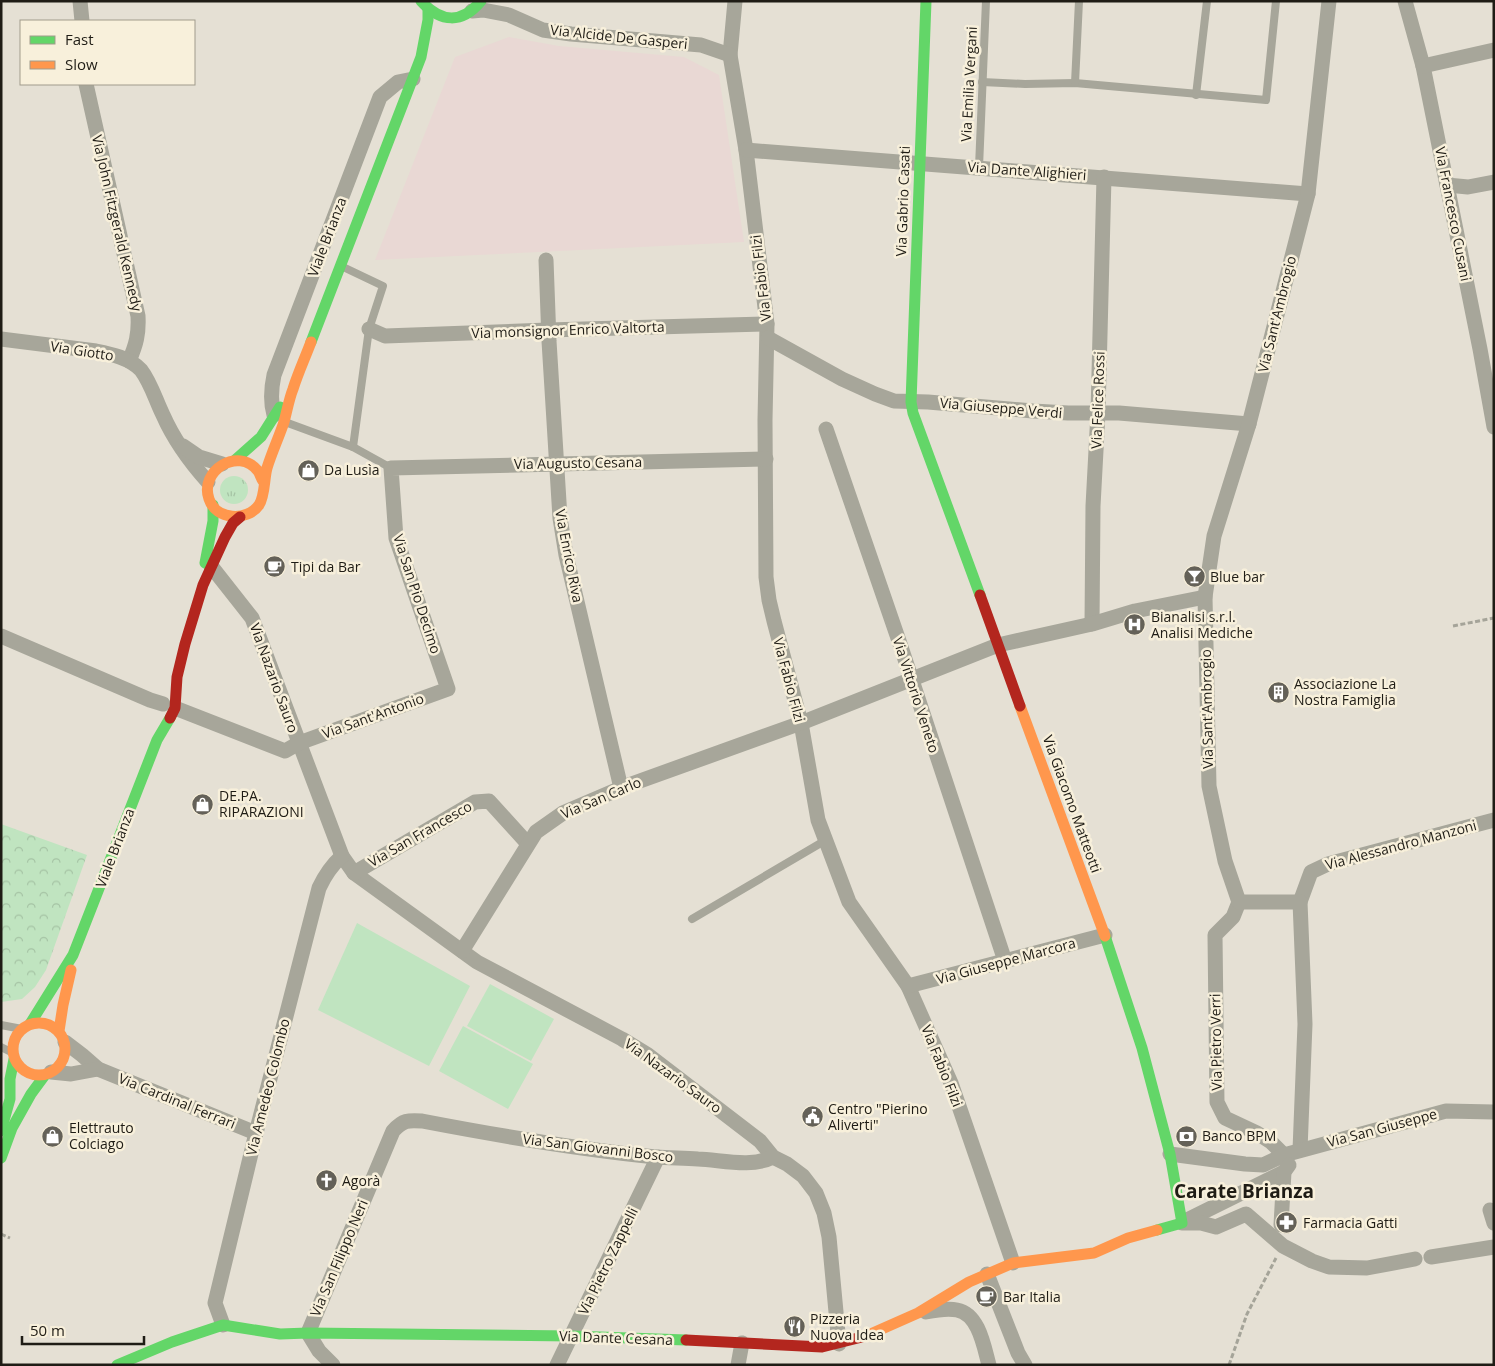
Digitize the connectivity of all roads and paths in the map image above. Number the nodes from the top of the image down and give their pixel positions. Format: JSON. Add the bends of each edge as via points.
{"nodes":[{"id":1,"x":80,"y":1,"type":"edge"},
{"id":2,"x":495,"y":1,"type":"edge"},
{"id":3,"x":735,"y":1,"type":"edge"},
{"id":4,"x":926,"y":1,"type":"edge"},
{"id":5,"x":986,"y":1,"type":"edge"},
{"id":6,"x":1079,"y":1,"type":"edge"},
{"id":7,"x":1206,"y":1,"type":"edge"},
{"id":8,"x":1276,"y":1,"type":"edge"},
{"id":9,"x":1405,"y":1,"type":"edge"},
{"id":10,"x":1329,"y":4,"type":"edge"},
{"id":11,"x":424,"y":6,"type":"edge"},
{"id":12,"x":477,"y":6,"type":"edge"},
{"id":13,"x":509,"y":15,"type":"junction"},
{"id":14,"x":450,"y":18,"type":"junction"},
{"id":15,"x":82,"y":20,"type":"edge"},
{"id":16,"x":1494,"y":50,"type":"edge"},
{"id":17,"x":730,"y":56,"type":"junction"},
{"id":18,"x":421,"y":57,"type":"junction"},
{"id":19,"x":1423,"y":66,"type":"junction"},
{"id":20,"x":412,"y":79,"type":"junction"},
{"id":21,"x":982,"y":82,"type":"junction"},
{"id":22,"x":1075,"y":83,"type":"junction"},
{"id":23,"x":86,"y":85,"type":"edge"},
{"id":24,"x":1196,"y":95,"type":"junction"},
{"id":25,"x":746,"y":150,"type":"junction"},
{"id":26,"x":919,"y":164,"type":"junction"},
{"id":27,"x":979,"y":167,"type":"junction"},
{"id":28,"x":1104,"y":177,"type":"junction"},
{"id":29,"x":1494,"y":182,"type":"edge"},
{"id":30,"x":1447,"y":185,"type":"junction"},
{"id":31,"x":1308,"y":194,"type":"junction"},
{"id":32,"x":546,"y":260,"type":"dead end"},
{"id":33,"x":340,"y":266,"type":"junction"},
{"id":34,"x":369,"y":330,"type":"junction"},
{"id":35,"x":548,"y":330,"type":"junction"},
{"id":36,"x":768,"y":331,"type":"junction"},
{"id":37,"x":1,"y":339,"type":"edge"},
{"id":38,"x":1487,"y":348,"type":"edge"},
{"id":39,"x":129,"y":361,"type":"junction"},
{"id":40,"x":911,"y":402,"type":"junction"},
{"id":41,"x":1098,"y":413,"type":"junction"},
{"id":42,"x":279,"y":418,"type":"junction"},
{"id":43,"x":1249,"y":424,"type":"junction"},
{"id":44,"x":1494,"y":427,"type":"edge"},
{"id":45,"x":826,"y":429,"type":"dead end"},
{"id":46,"x":176,"y":439,"type":"junction"},
{"id":47,"x":353,"y":447,"type":"junction"},
{"id":48,"x":766,"y":459,"type":"junction"},
{"id":49,"x":228,"y":462,"type":"junction"},
{"id":50,"x":557,"y":463,"type":"junction"},
{"id":51,"x":391,"y":468,"type":"junction"},
{"id":52,"x":263,"y":481,"type":"junction"},
{"id":53,"x":208,"y":482,"type":"junction"},
{"id":54,"x":212,"y":505,"type":"junction"},
{"id":55,"x":240,"y":517,"type":"junction"},
{"id":56,"x":212,"y":566,"type":"junction"},
{"id":57,"x":203,"y":586,"type":"junction"},
{"id":58,"x":1205,"y":597,"type":"junction"},
{"id":59,"x":1494,"y":618,"type":"edge"},
{"id":60,"x":1092,"y":624,"type":"junction"},
{"id":61,"x":1453,"y":626,"type":"dead end"},
{"id":62,"x":1,"y":636,"type":"edge"},
{"id":63,"x":998,"y":645,"type":"junction"},
{"id":64,"x":911,"y":679,"type":"junction"},
{"id":65,"x":448,"y":689,"type":"joint"},
{"id":66,"x":169,"y":706,"type":"junction"},
{"id":67,"x":801,"y":723,"type":"junction"},
{"id":68,"x":299,"y":743,"type":"junction"},
{"id":69,"x":621,"y":788,"type":"junction"},
{"id":70,"x":1494,"y":820,"type":"edge"},
{"id":71,"x":826,"y":840,"type":"junction"},
{"id":72,"x":528,"y":844,"type":"junction"},
{"id":73,"x":342,"y":856,"type":"junction"},
{"id":74,"x":354,"y":872,"type":"junction"},
{"id":75,"x":1238,"y":902,"type":"junction"},
{"id":76,"x":1300,"y":902,"type":"junction"},
{"id":77,"x":692,"y":919,"type":"dead end"},
{"id":78,"x":1105,"y":935,"type":"junction"},
{"id":79,"x":462,"y":951,"type":"junction"},
{"id":80,"x":73,"y":956,"type":"junction"},
{"id":81,"x":1005,"y":961,"type":"junction"},
{"id":82,"x":908,"y":986,"type":"junction"},
{"id":83,"x":1,"y":1024,"type":"edge"},
{"id":84,"x":26,"y":1026,"type":"junction"},
{"id":85,"x":62,"y":1036,"type":"junction"},
{"id":86,"x":1,"y":1047,"type":"edge"},
{"id":87,"x":14,"y":1056,"type":"junction"},
{"id":88,"x":98,"y":1069,"type":"junction"},
{"id":89,"x":48,"y":1074,"type":"junction"},
{"id":90,"x":1494,"y":1112,"type":"edge"},
{"id":91,"x":422,"y":1121,"type":"joint"},
{"id":92,"x":1,"y":1131,"type":"edge"},
{"id":93,"x":256,"y":1133,"type":"junction"},
{"id":94,"x":1300,"y":1150,"type":"junction"},
{"id":95,"x":1170,"y":1154,"type":"junction"},
{"id":96,"x":1284,"y":1155,"type":"junction"},
{"id":97,"x":658,"y":1157,"type":"junction"},
{"id":98,"x":773,"y":1157,"type":"junction"},
{"id":99,"x":1,"y":1158,"type":"edge"},
{"id":100,"x":1284,"y":1172,"type":"junction"},
{"id":101,"x":1182,"y":1223,"type":"junction"},
{"id":102,"x":1281,"y":1225,"type":"dead end"},
{"id":103,"x":1,"y":1234,"type":"edge"},
{"id":104,"x":10,"y":1238,"type":"dead end"},
{"id":105,"x":1283,"y":1246,"type":"junction"},
{"id":106,"x":1494,"y":1247,"type":"edge"},
{"id":107,"x":1431,"y":1257,"type":"dead end"},
{"id":108,"x":1415,"y":1260,"type":"dead end"},
{"id":109,"x":1013,"y":1264,"type":"junction"},
{"id":110,"x":987,"y":1274,"type":"junction"},
{"id":111,"x":969,"y":1282,"type":"junction"},
{"id":112,"x":958,"y":1310,"type":"junction"},
{"id":113,"x":918,"y":1313,"type":"junction"},
{"id":114,"x":223,"y":1325,"type":"junction"},
{"id":115,"x":308,"y":1333,"type":"junction"},
{"id":116,"x":572,"y":1336,"type":"junction"},
{"id":117,"x":742,"y":1343,"type":"junction"},
{"id":118,"x":839,"y":1344,"type":"junction"},
{"id":119,"x":117,"y":1365,"type":"edge"},
{"id":120,"x":333,"y":1365,"type":"edge"},
{"id":121,"x":557,"y":1365,"type":"edge"},
{"id":122,"x":738,"y":1365,"type":"edge"},
{"id":123,"x":989,"y":1365,"type":"edge"},
{"id":124,"x":1025,"y":1365,"type":"edge"},
{"id":125,"x":1229,"y":1365,"type":"edge"}],
"edges":[{"from":1,"to":15,"type":"street"},
{"from":2,"to":13,"type":"street","name":"Via Alcide De Gasperi"},
{"from":3,"to":17,"type":"street","name":"Via Fabio Filzi"},
{"from":4,"to":26,"type":"street","name":"Via Gabrio Casati"},
{"from":5,"to":21,"type":"lane","name":"Via Emilia Vergani"},
{"from":6,"to":22,"type":"lane"},
{"from":7,"to":24,"type":"lane"},
{"from":8,"to":24,"type":"lane","via":[[1266,100]]},
{"from":9,"to":19,"type":"street","name":"Via Francesco Cusani"},
{"from":10,"to":31,"type":"street","name":"Via Sant'Ambrogio"},
{"from":11,"to":14,"type":"street","name":"Viale Brianza","via":[[438,16]]},
{"from":11,"to":18,"type":"street","name":"Viale Brianza","via":[[428,20]]},
{"from":12,"to":13,"type":"street","name":"Via Alcide De Gasperi"},
{"from":12,"to":14,"type":"street","via":[[464,16]]},
{"from":13,"to":17,"type":"street","name":"Via Alcide De Gasperi","via":[[544,30],[701,45]]},
{"from":14,"to":18,"type":"street","name":"Viale Brianza"},
{"from":16,"to":19,"type":"street"},
{"from":17,"to":25,"type":"street","name":"Via Fabio Filzi"},
{"from":18,"to":20,"type":"street","name":"Viale Brianza"},
{"from":19,"to":30,"type":"street","name":"Via Francesco Cusani"},
{"from":20,"to":33,"type":"street","name":"Viale Brianza"},
{"from":20,"to":42,"type":"street","name":"Viale Brianza","via":[[398,82],[380,97],[274,375],[272,406]]},
{"from":21,"to":22,"type":"lane"},
{"from":21,"to":27,"type":"lane","name":"Via Emilia Vergani"},
{"from":22,"to":24,"type":"lane"},
{"from":23,"to":39,"type":"street","name":"Via John Fitzgerald Kennedy","via":[[138,316],[137,340]]},
{"from":25,"to":26,"type":"street","name":"Via Dante Alighieri"},
{"from":25,"to":36,"type":"street","name":"Via Fabio Filzi"},
{"from":26,"to":27,"type":"street","name":"Via Dante Alighieri"},
{"from":26,"to":40,"type":"street","name":"Via Gabrio Casati"},
{"from":27,"to":28,"type":"street","name":"Via Dante Alighieri"},
{"from":28,"to":31,"type":"street","name":"Via Dante Alighieri"},
{"from":28,"to":41,"type":"street","name":"Via Felice Rossi"},
{"from":29,"to":30,"type":"street","via":[[1468,187]]},
{"from":30,"to":38,"type":"street","name":"Via Francesco Cusani"},
{"from":31,"to":43,"type":"street","name":"Via Sant'Ambrogio"},
{"from":32,"to":35,"type":"street","name":"Via Enrico Riva"},
{"from":33,"to":34,"type":"lane","via":[[383,286]]},
{"from":33,"to":42,"type":"street","name":"Viale Brianza"},
{"from":34,"to":35,"type":"street","name":"Via monsignor Enrico Valtorta","via":[[385,336]]},
{"from":34,"to":47,"type":"lane"},
{"from":35,"to":36,"type":"street","name":"Via monsignor Enrico Valtorta"},
{"from":35,"to":50,"type":"street","name":"Via Enrico Riva"},
{"from":36,"to":40,"type":"street","name":"Via Giuseppe Verdi","via":[[842,378],[874,394],[894,401]]},
{"from":36,"to":48,"type":"street","name":"Via Fabio Filzi"},
{"from":37,"to":39,"type":"street","name":"Via Giotto","via":[[96,351]]},
{"from":38,"to":44,"type":"street","name":"Via Francesco Cusani"},
{"from":39,"to":46,"type":"street","name":"Via Giotto","via":[[141,370]]},
{"from":40,"to":41,"type":"street","name":"Via Giuseppe Verdi"},
{"from":40,"to":63,"type":"street","name":"Via Giacomo Matteotti"},
{"from":41,"to":43,"type":"street","name":"Via Giuseppe Verdi"},
{"from":41,"to":60,"type":"street","name":"Via Felice Rossi","via":[[1092,506]]},
{"from":42,"to":47,"type":"lane"},
{"from":42,"to":49,"type":"street","name":"Viale Brianza","via":[[261,437]]},
{"from":42,"to":52,"type":"street","name":"Viale Brianza"},
{"from":43,"to":58,"type":"street","name":"Via Sant'Ambrogio","via":[[1214,536]]},
{"from":45,"to":64,"type":"street","name":"Via Vittorio Veneto"},
{"from":46,"to":49,"type":"street","name":"Via Giotto","via":[[199,457]]},
{"from":46,"to":53,"type":"street","name":"Via Giotto"},
{"from":47,"to":51,"type":"lane"},
{"from":48,"to":50,"type":"street","name":"Via Augusto Cesana"},
{"from":48,"to":67,"type":"street","name":"Via Fabio Filzi","via":[[769,600]]},
{"from":49,"to":52,"type":"street","via":[[247,462]]},
{"from":49,"to":53,"type":"street","name":"Viale Brianza","via":[[211,474]]},
{"from":50,"to":51,"type":"street","name":"Via Augusto Cesana"},
{"from":50,"to":69,"type":"street","name":"Via Enrico Riva","via":[[566,555]]},
{"from":51,"to":65,"type":"street","name":"Via San Pio Decimo","via":[[396,538]]},
{"from":52,"to":55,"type":"street","name":"Viale Brianza","via":[[264,493],[259,504]]},
{"from":53,"to":54,"type":"street","name":"Viale Brianza"},
{"from":54,"to":55,"type":"street","via":[[229,516]]},
{"from":54,"to":57,"type":"street","name":"Viale Brianza","via":[[213,521]]},
{"from":55,"to":56,"type":"street","name":"Viale Brianza","via":[[233,523]]},
{"from":56,"to":57,"type":"street","name":"Viale Brianza"},
{"from":56,"to":68,"type":"street","name":"Via Nazario Sauro","via":[[252,618]]},
{"from":57,"to":66,"type":"street","name":"Viale Brianza"},
{"from":58,"to":60,"type":"street","name":"Via San Carlo","via":[[1135,611]]},
{"from":58,"to":75,"type":"street","name":"Via Sant'Ambrogio","via":[[1209,786],[1225,862]]},
{"from":59,"to":61,"type":"path"},
{"from":60,"to":63,"type":"street","name":"Via San Carlo"},
{"from":62,"to":66,"type":"street","name":"Via Sant'Antonio"},
{"from":63,"to":64,"type":"street","name":"Via San Carlo"},
{"from":63,"to":78,"type":"street","name":"Via Giacomo Matteotti"},
{"from":64,"to":67,"type":"street","name":"Via San Carlo"},
{"from":64,"to":81,"type":"street","name":"Via Vittorio Veneto"},
{"from":65,"to":68,"type":"street","name":"Via Sant'Antonio"},
{"from":66,"to":68,"type":"street","name":"Via Sant'Antonio","via":[[284,751]]},
{"from":66,"to":80,"type":"street","name":"Viale Brianza"},
{"from":67,"to":69,"type":"street","name":"Via San Carlo"},
{"from":67,"to":71,"type":"street","name":"Via Fabio Filzi","via":[[818,820]]},
{"from":68,"to":73,"type":"street","name":"Via Nazario Sauro"},
{"from":69,"to":72,"type":"street","name":"Via San Carlo","via":[[563,813],[536,832]]},
{"from":70,"to":76,"type":"street","name":"Via Alessandro Manzoni","via":[[1328,864],[1311,872]]},
{"from":71,"to":77,"type":"lane"},
{"from":71,"to":82,"type":"street","name":"Via Fabio Filzi","via":[[849,902]]},
{"from":72,"to":74,"type":"street","name":"Via San Francesco","via":[[489,801],[475,802]]},
{"from":72,"to":79,"type":"street","name":"Via San Carlo"},
{"from":73,"to":74,"type":"street","name":"Via Nazario Sauro"},
{"from":73,"to":93,"type":"street","name":"Via Amedeo Colombo","via":[[319,888]]},
{"from":74,"to":79,"type":"street","name":"Via Nazario Sauro"},
{"from":75,"to":76,"type":"street"},
{"from":75,"to":96,"type":"street","name":"Via Pietro Verri","via":[[1233,917],[1215,936],[1217,1102],[1225,1118],[1257,1133]]},
{"from":76,"to":94,"type":"street","via":[[1305,1024]]},
{"from":78,"to":81,"type":"street","name":"Via Giuseppe Marcora"},
{"from":78,"to":95,"type":"street","name":"Via Giacomo Matteotti","via":[[1142,1048]]},
{"from":79,"to":98,"type":"street","name":"Via Nazario Sauro","via":[[648,1055],[760,1141]]},
{"from":80,"to":84,"type":"street","name":"Viale Brianza"},
{"from":80,"to":85,"type":"street","name":"Viale Brianza","via":[[63,1005]]},
{"from":81,"to":82,"type":"street","name":"Via Giuseppe Marcora"},
{"from":82,"to":109,"type":"street","name":"Via Fabio Filzi","via":[[951,1083]]},
{"from":83,"to":84,"type":"lane"},
{"from":84,"to":85,"type":"street","via":[[45,1023]]},
{"from":84,"to":87,"type":"street","name":"Viale Brianza","via":[[16,1036]]},
{"from":85,"to":88,"type":"street","name":"Via Cardinal Ferrari"},
{"from":85,"to":89,"type":"street","name":"Viale Brianza","via":[[63,1060]]},
{"from":86,"to":87,"type":"lane"},
{"from":87,"to":89,"type":"street","via":[[24,1070],[38,1075]]},
{"from":87,"to":92,"type":"street","name":"Viale Brianza","via":[[10,1098]]},
{"from":88,"to":89,"type":"street"},
{"from":88,"to":93,"type":"street","name":"Via Cardinal Ferrari"},
{"from":89,"to":99,"type":"street","name":"Viale Brianza","via":[[31,1094],[12,1128]]},
{"from":90,"to":94,"type":"street","name":"Via San Giuseppe","via":[[1446,1111]]},
{"from":91,"to":97,"type":"street","name":"Via San Giovanni Bosco","via":[[529,1141]]},
{"from":91,"to":115,"type":"street","name":"Via San Filippo Neri","via":[[408,1120],[393,1131]]},
{"from":93,"to":114,"type":"street","name":"Via Amedeo Colombo","via":[[215,1302]]},
{"from":94,"to":96,"type":"street","name":"Via San Giuseppe"},
{"from":94,"to":100,"type":"street"},
{"from":95,"to":96,"type":"street","name":"Via San Giuseppe","via":[[1263,1165]]},
{"from":95,"to":101,"type":"street","name":"Via Giacomo Matteotti"},
{"from":97,"to":98,"type":"street","name":"Via San Giovanni Bosco","via":[[750,1163]]},
{"from":97,"to":116,"type":"street","name":"Via Pietro Zappelli"},
{"from":98,"to":118,"type":"street","name":"Via Nazario Sauro","via":[[803,1176],[816,1193],[824,1213],[830,1237]]},
{"from":100,"to":101,"type":"street"},
{"from":100,"to":102,"type":"street"},
{"from":101,"to":105,"type":"street","via":[[1216,1227],[1246,1214]]},
{"from":101,"to":109,"type":"street","name":"Via Dante Cesana","via":[[1128,1238],[1094,1253]]},
{"from":103,"to":104,"type":"path"},
{"from":105,"to":108,"type":"street","via":[[1329,1267],[1367,1268]]},
{"from":105,"to":125,"type":"path","via":[[1247,1314]]},
{"from":106,"to":107,"type":"street"},
{"from":109,"to":110,"type":"street","name":"Via Dante Cesana"},
{"from":110,"to":111,"type":"street","name":"Via Dante Cesana"},
{"from":110,"to":124,"type":"street"},
{"from":111,"to":112,"type":"street"},
{"from":111,"to":113,"type":"street","name":"Via Dante Cesana"},
{"from":112,"to":113,"type":"street","name":"Via Dante Cesana"},
{"from":112,"to":123,"type":"street","via":[[976,1325]]},
{"from":113,"to":118,"type":"street","name":"Via Dante Cesana","via":[[864,1337]]},
{"from":114,"to":115,"type":"street","name":"Via Dante Cesana","via":[[280,1334]]},
{"from":114,"to":119,"type":"street"},
{"from":115,"to":116,"type":"street","name":"Via Dante Cesana"},
{"from":115,"to":120,"type":"street"},
{"from":116,"to":117,"type":"street","name":"Via Dante Cesana"},
{"from":116,"to":121,"type":"street","name":"Via Pietro Zappelli"},
{"from":117,"to":118,"type":"street","name":"Via Dante Cesana","via":[[805,1347]]},
{"from":117,"to":122,"type":"street"}]}
